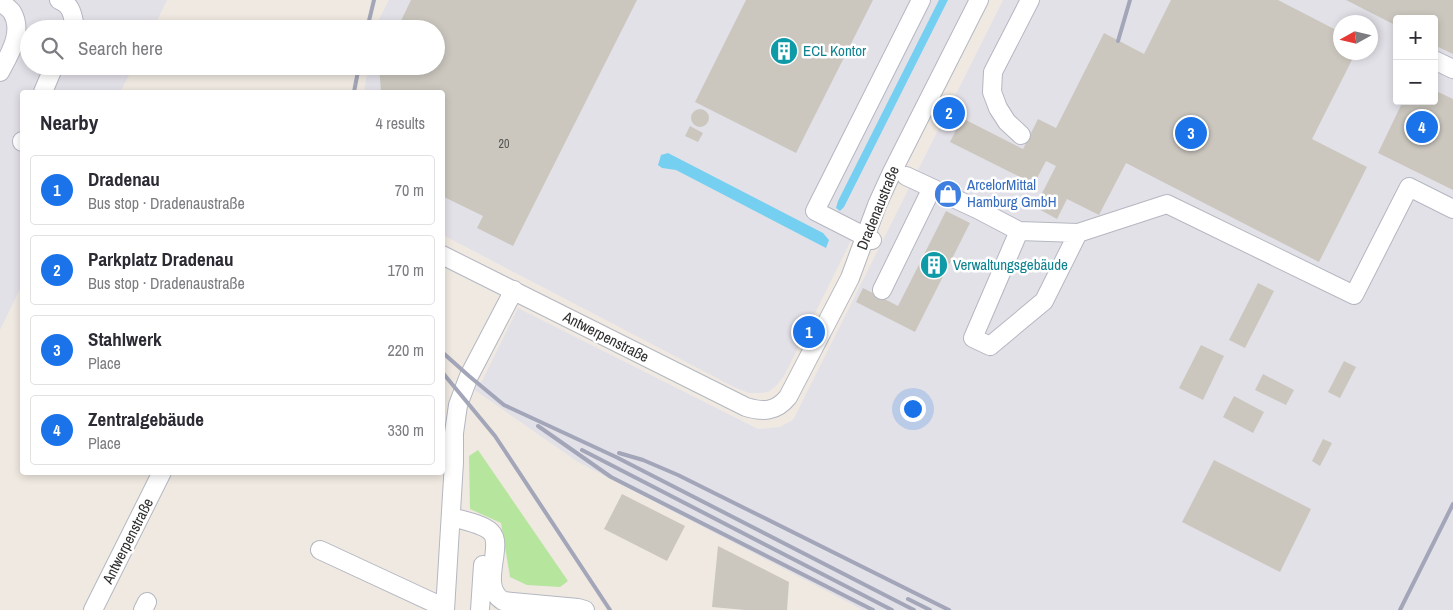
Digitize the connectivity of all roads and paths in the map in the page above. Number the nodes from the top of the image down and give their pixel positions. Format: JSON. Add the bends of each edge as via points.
{"nodes":[{"id":1,"x":921,"y":0,"type":"edge"},
{"id":2,"x":979,"y":0,"type":"edge"},
{"id":3,"x":1030,"y":0,"type":"edge"},
{"id":4,"x":68,"y":3,"type":"edge"},
{"id":5,"x":9,"y":7,"type":"edge"},
{"id":6,"x":73,"y":20,"type":"edge"},
{"id":7,"x":0,"y":52,"type":"edge"},
{"id":8,"x":1438,"y":62,"type":"edge"},
{"id":9,"x":1453,"y":69,"type":"edge"},
{"id":10,"x":0,"y":72,"type":"edge"},
{"id":11,"x":50,"y":75,"type":"edge"},
{"id":12,"x":43,"y":90,"type":"edge"},
{"id":13,"x":1021,"y":135,"type":"dead end"},
{"id":14,"x":906,"y":176,"type":"dead end"},
{"id":15,"x":932,"y":188,"type":"junction"},
{"id":16,"x":1453,"y":209,"type":"edge"},
{"id":17,"x":1019,"y":231,"type":"junction"},
{"id":18,"x":1078,"y":233,"type":"junction"},
{"id":19,"x":869,"y":238,"type":"junction"},
{"id":20,"x":445,"y":256,"type":"edge"},
{"id":21,"x":514,"y":290,"type":"junction"},
{"id":22,"x":882,"y":290,"type":"dead end"},
{"id":23,"x":772,"y":410,"type":"joint"},
{"id":24,"x":160,"y":475,"type":"edge"},
{"id":25,"x":450,"y":523,"type":"junction"},
{"id":26,"x":320,"y":550,"type":"dead end"},
{"id":27,"x":445,"y":609,"type":"edge"},
{"id":28,"x":93,"y":610,"type":"edge"},
{"id":29,"x":480,"y":610,"type":"edge"},
{"id":30,"x":585,"y":610,"type":"edge"}],
"edges":[{"from":1,"to":19,"type":"street","via":[[815,211]]},
{"from":2,"to":19,"type":"street","name":"Dradenaustraße","via":[[892,172],[877,205]]},
{"from":3,"to":13,"type":"street","via":[[993,72],[992,92],[998,108]]},
{"from":4,"to":6,"type":"street"},
{"from":5,"to":7,"type":"street","via":[[9,34]]},
{"from":5,"to":10,"type":"street","via":[[16,22],[15,42]]},
{"from":8,"to":9,"type":"street"},
{"from":11,"to":12,"type":"street"},
{"from":14,"to":15,"type":"street"},
{"from":15,"to":17,"type":"street"},
{"from":15,"to":22,"type":"street"},
{"from":16,"to":18,"type":"street","via":[[1409,187],[1354,295],[1168,204]]},
{"from":17,"to":18,"type":"street"},
{"from":17,"to":18,"type":"street","via":[[973,338],[990,346],[1044,301]]},
{"from":19,"to":23,"type":"street","name":"Dradenaustraße","via":[[796,384],[783,403]]},
{"from":20,"to":21,"type":"street","name":"Antwerpenstraße"},
{"from":21,"to":23,"type":"street","name":"Antwerpenstraße","via":[[618,351],[746,407]]},
{"from":21,"to":25,"type":"street","via":[[468,376],[458,405]]},
{"from":24,"to":28,"type":"street","name":"Antwerpenstraße"},
{"from":25,"to":27,"type":"street"},
{"from":25,"to":29,"type":"street","via":[[485,540]]},
{"from":25,"to":30,"type":"street","via":[[464,520],[492,533],[495,542],[492,584],[498,598]]},
{"from":26,"to":27,"type":"street"}]}
